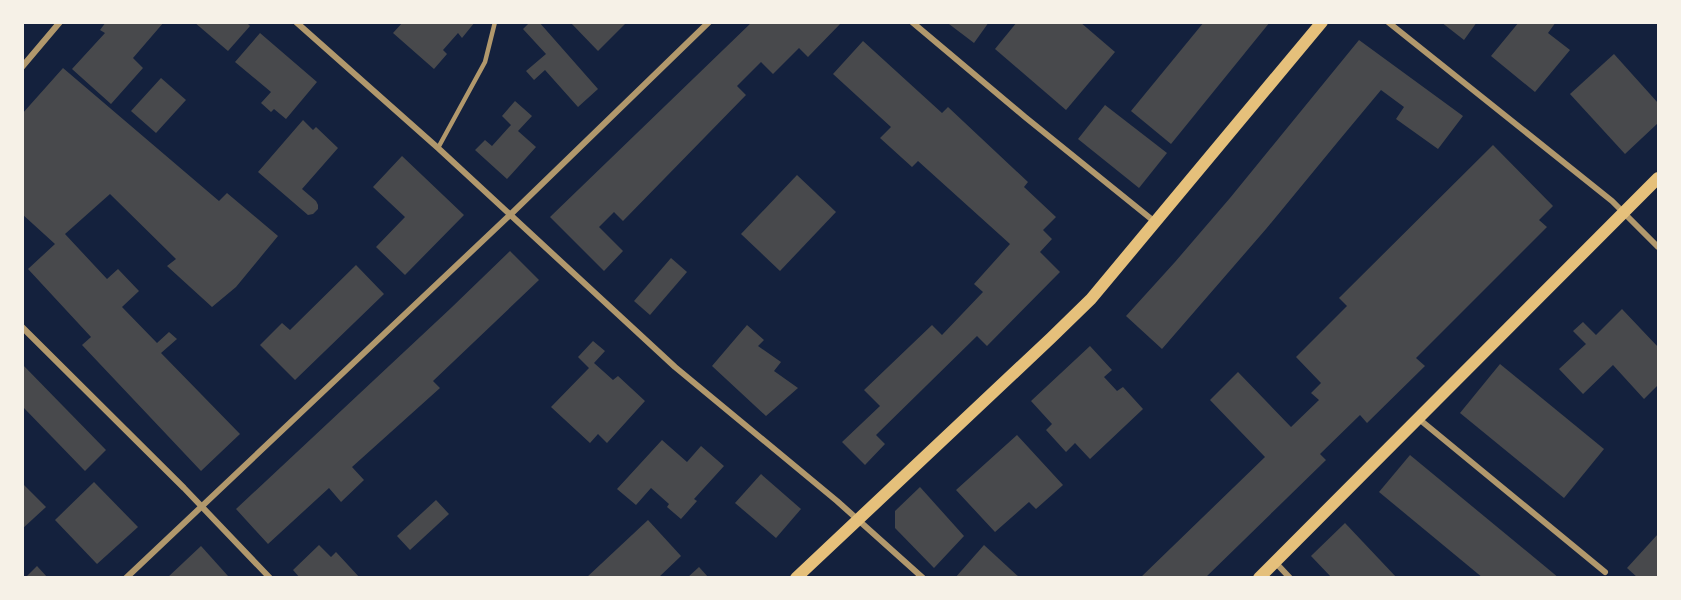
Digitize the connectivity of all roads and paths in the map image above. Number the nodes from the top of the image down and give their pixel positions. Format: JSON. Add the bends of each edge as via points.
{"nodes":[{"id":1,"x":60,"y":22,"type":"edge"},
{"id":2,"x":296,"y":22,"type":"edge"},
{"id":3,"x":495,"y":22,"type":"edge"},
{"id":4,"x":710,"y":22,"type":"edge"},
{"id":5,"x":912,"y":22,"type":"edge"},
{"id":6,"x":1322,"y":22,"type":"edge"},
{"id":7,"x":1388,"y":22,"type":"edge"},
{"id":8,"x":22,"y":67,"type":"edge"},
{"id":9,"x":438,"y":148,"type":"junction"},
{"id":10,"x":1659,"y":178,"type":"edge"},
{"id":11,"x":1624,"y":212,"type":"junction"},
{"id":12,"x":511,"y":214,"type":"junction"},
{"id":13,"x":1155,"y":222,"type":"junction"},
{"id":14,"x":1659,"y":248,"type":"edge"},
{"id":15,"x":22,"y":327,"type":"edge"},
{"id":16,"x":1419,"y":419,"type":"junction"},
{"id":17,"x":201,"y":506,"type":"junction"},
{"id":18,"x":857,"y":519,"type":"junction"},
{"id":19,"x":1275,"y":562,"type":"junction"},
{"id":20,"x":1605,"y":572,"type":"dead end"},
{"id":21,"x":126,"y":578,"type":"edge"},
{"id":22,"x":270,"y":578,"type":"edge"},
{"id":23,"x":796,"y":578,"type":"edge"},
{"id":24,"x":923,"y":578,"type":"edge"},
{"id":25,"x":1259,"y":578,"type":"edge"},
{"id":26,"x":1290,"y":578,"type":"edge"}],
"edges":[{"from":1,"to":8,"type":"street"},
{"from":2,"to":9,"type":"street"},
{"from":3,"to":9,"type":"lane","via":[[485,62]]},
{"from":4,"to":12,"type":"street"},
{"from":5,"to":13,"type":"street"},
{"from":6,"to":13,"type":"main road"},
{"from":7,"to":11,"type":"street"},
{"from":9,"to":12,"type":"street"},
{"from":10,"to":11,"type":"main road"},
{"from":11,"to":14,"type":"street"},
{"from":11,"to":16,"type":"main road"},
{"from":12,"to":17,"type":"street"},
{"from":12,"to":18,"type":"street","via":[[675,367]]},
{"from":13,"to":18,"type":"main road","via":[[1091,299]]},
{"from":15,"to":17,"type":"street"},
{"from":16,"to":19,"type":"main road"},
{"from":16,"to":20,"type":"street"},
{"from":17,"to":21,"type":"street"},
{"from":17,"to":22,"type":"street"},
{"from":18,"to":23,"type":"main road"},
{"from":18,"to":24,"type":"street"},
{"from":19,"to":25,"type":"main road"},
{"from":19,"to":26,"type":"street"}]}
